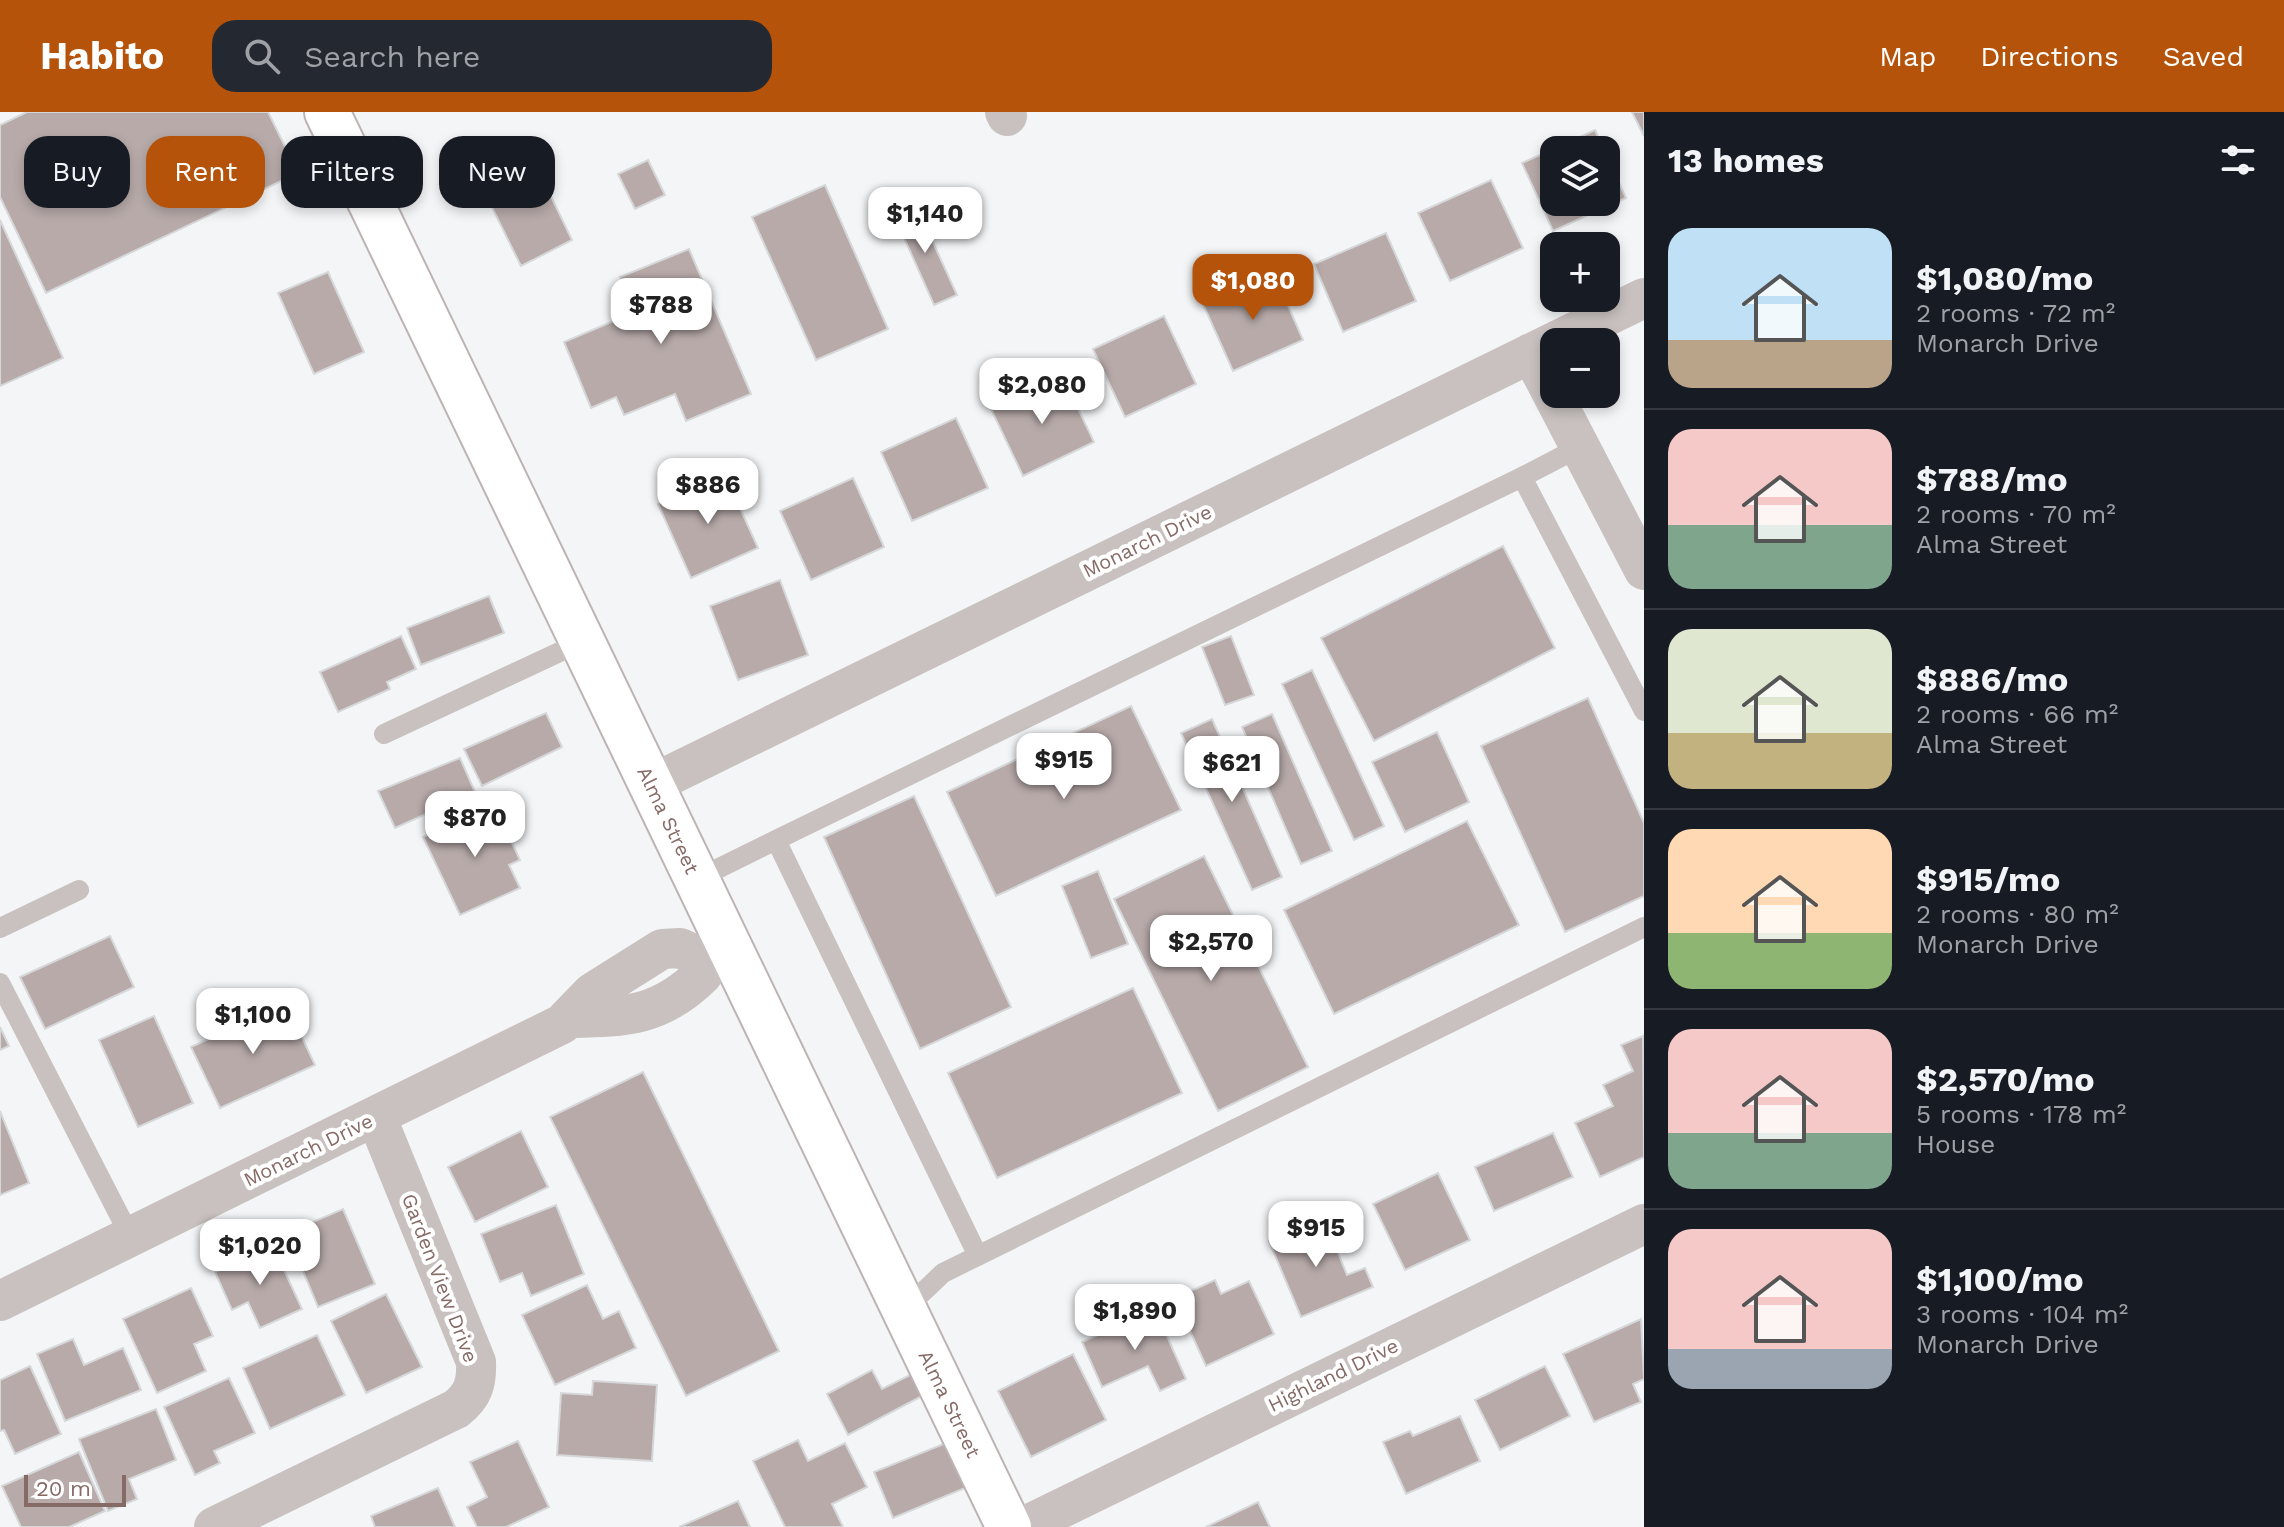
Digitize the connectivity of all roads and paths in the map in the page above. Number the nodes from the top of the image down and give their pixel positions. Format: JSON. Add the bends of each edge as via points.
{"nodes":[{"id":1,"x":327,"y":112,"type":"edge"},
{"id":2,"x":1643,"y":300,"type":"edge"},
{"id":3,"x":1531,"y":353,"type":"junction"},
{"id":4,"x":1580,"y":447,"type":"junction"},
{"id":5,"x":1522,"y":477,"type":"junction"},
{"id":6,"x":1644,"y":570,"type":"edge"},
{"id":7,"x":581,"y":642,"type":"junction"},
{"id":8,"x":1644,"y":711,"type":"edge"},
{"id":9,"x":384,"y":734,"type":"dead end"},
{"id":10,"x":650,"y":785,"type":"junction"},
{"id":11,"x":776,"y":840,"type":"junction"},
{"id":12,"x":695,"y":880,"type":"junction"},
{"id":13,"x":79,"y":890,"type":"dead end"},
{"id":14,"x":1644,"y":927,"type":"edge"},
{"id":15,"x":0,"y":928,"type":"edge"},
{"id":16,"x":716,"y":954,"type":"junction"},
{"id":17,"x":0,"y":983,"type":"edge"},
{"id":18,"x":376,"y":1116,"type":"junction"},
{"id":19,"x":1644,"y":1224,"type":"edge"},
{"id":20,"x":131,"y":1238,"type":"junction"},
{"id":21,"x":978,"y":1256,"type":"junction"},
{"id":22,"x":0,"y":1301,"type":"edge"},
{"id":23,"x":904,"y":1310,"type":"junction"},
{"id":24,"x":214,"y":1527,"type":"edge"},
{"id":25,"x":1009,"y":1527,"type":"edge"},
{"id":26,"x":1023,"y":1527,"type":"edge"}],
"edges":[{"from":1,"to":7,"type":"street","name":"Alma Street"},
{"from":2,"to":3,"type":"street","name":"Monarch Drive"},
{"from":3,"to":4,"type":"street"},
{"from":3,"to":10,"type":"street","name":"Monarch Drive"},
{"from":4,"to":5,"type":"lane"},
{"from":4,"to":6,"type":"street"},
{"from":5,"to":8,"type":"lane"},
{"from":5,"to":11,"type":"lane"},
{"from":7,"to":9,"type":"lane"},
{"from":7,"to":10,"type":"street","name":"Alma Street"},
{"from":10,"to":12,"type":"street","name":"Alma Street"},
{"from":11,"to":12,"type":"lane"},
{"from":11,"to":21,"type":"lane"},
{"from":12,"to":16,"type":"street","name":"Alma Street"},
{"from":13,"to":15,"type":"lane"},
{"from":14,"to":21,"type":"lane"},
{"from":16,"to":18,"type":"street","name":"Monarch Drive","via":[[662,949],[592,993],[571,1018]]},
{"from":16,"to":23,"type":"street","name":"Alma Street"},
{"from":17,"to":20,"type":"lane"},
{"from":18,"to":20,"type":"street","name":"Monarch Drive"},
{"from":18,"to":24,"type":"street","name":"Garden View Drive","via":[[476,1362],[477,1381],[456,1409]]},
{"from":19,"to":26,"type":"street","name":"Highland Drive"},
{"from":20,"to":22,"type":"street","name":"Monarch Drive"},
{"from":21,"to":23,"type":"lane","via":[[943,1273]]},
{"from":23,"to":25,"type":"street","name":"Alma Street"}]}
